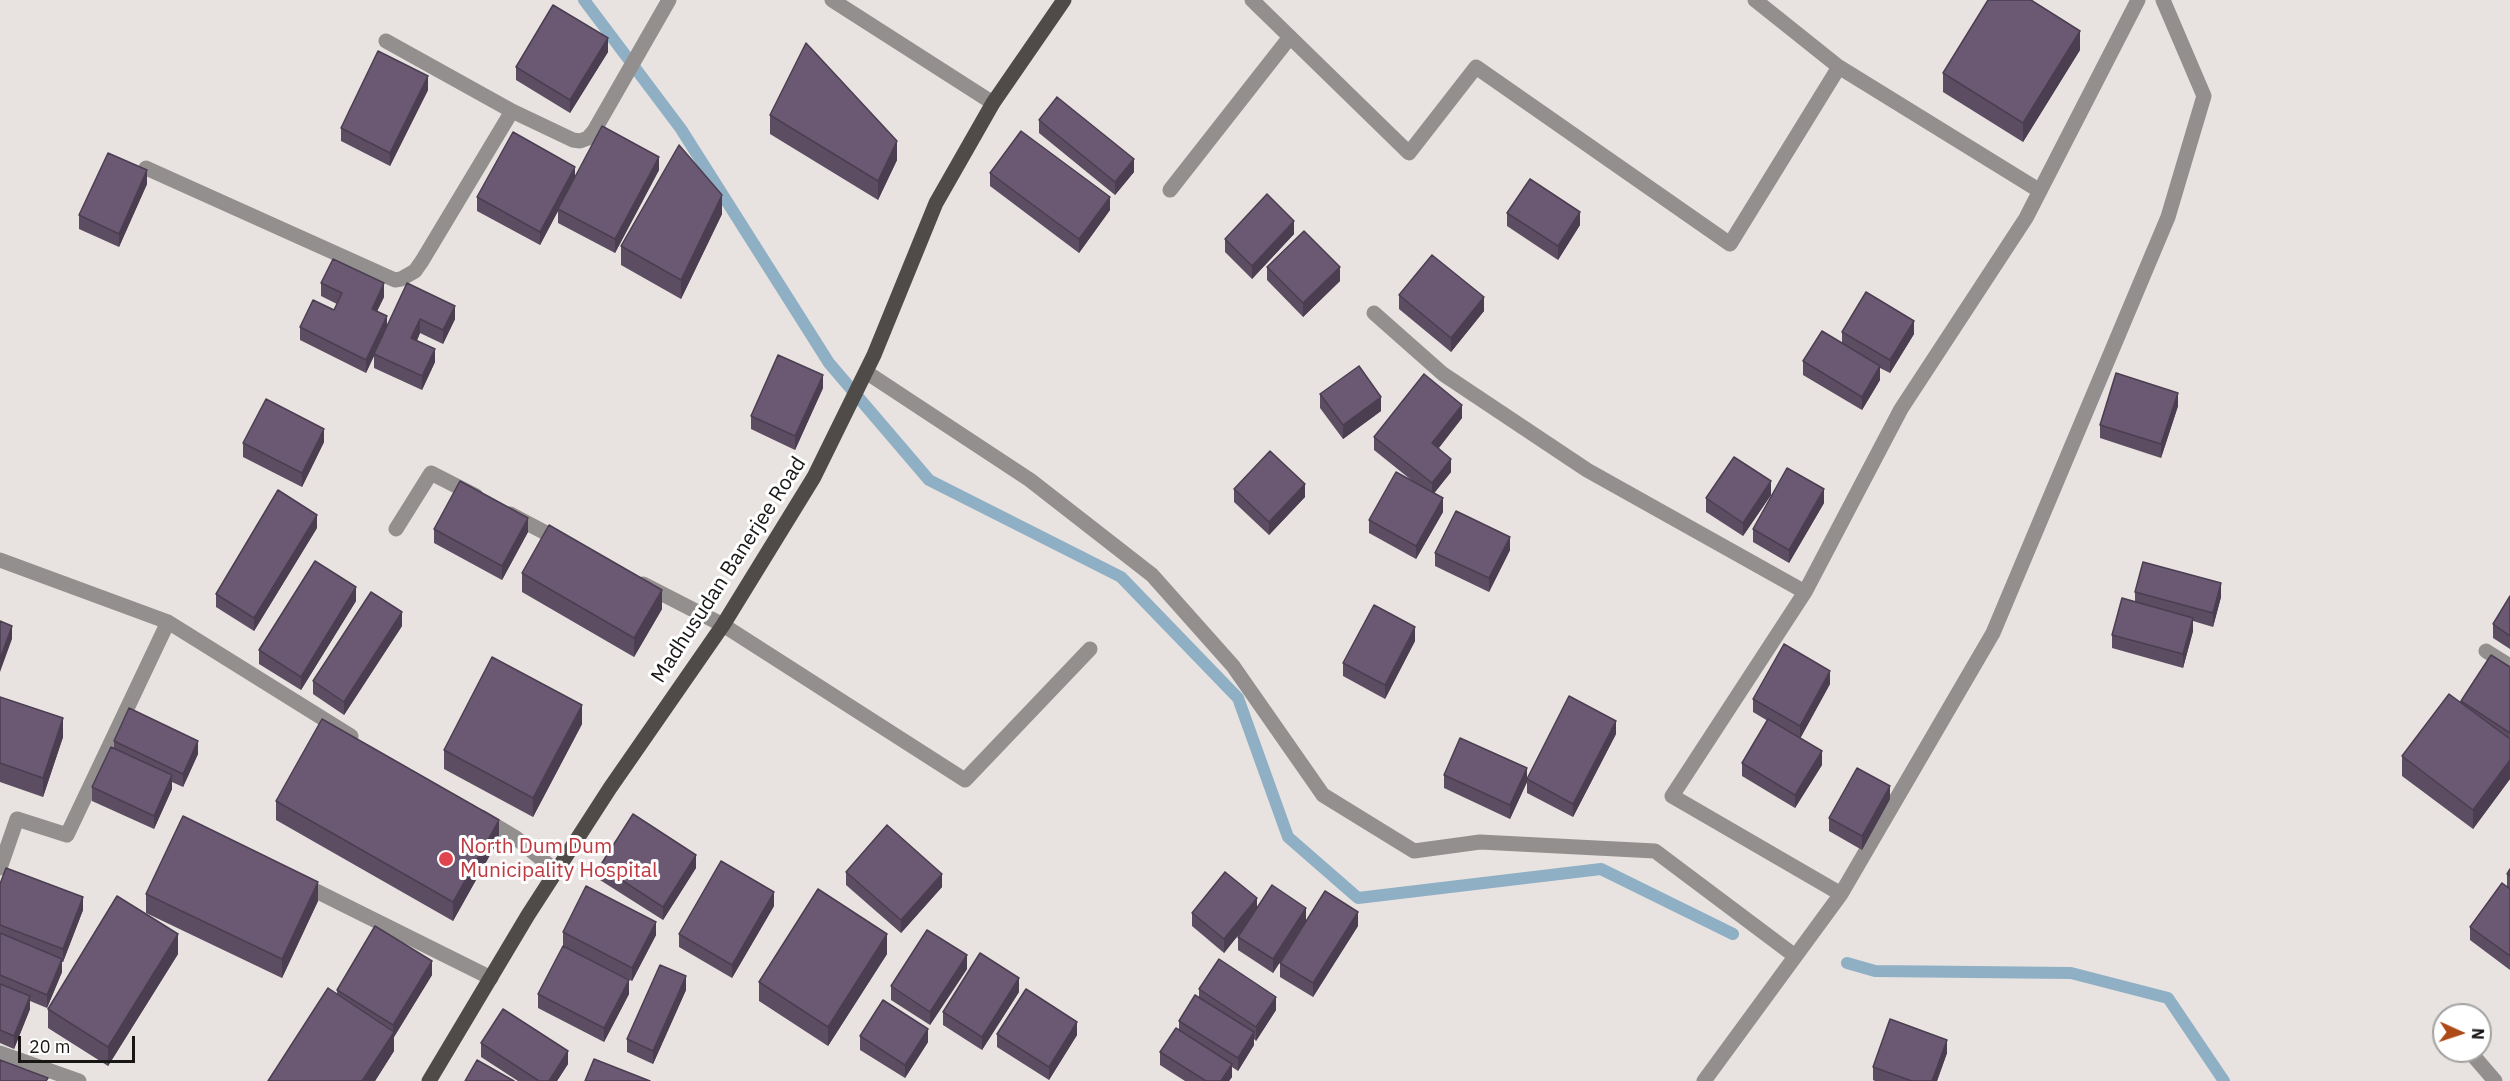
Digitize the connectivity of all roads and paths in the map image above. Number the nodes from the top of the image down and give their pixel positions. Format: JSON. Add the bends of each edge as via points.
{"nodes":[{"id":1,"x":669,"y":0,"type":"edge"},
{"id":2,"x":832,"y":0,"type":"edge"},
{"id":3,"x":1064,"y":0,"type":"edge"},
{"id":4,"x":1252,"y":0,"type":"edge"},
{"id":5,"x":1755,"y":0,"type":"edge"},
{"id":6,"x":2138,"y":0,"type":"edge"},
{"id":7,"x":2163,"y":0,"type":"edge"},
{"id":8,"x":1290,"y":37,"type":"junction"},
{"id":9,"x":386,"y":41,"type":"dead end"},
{"id":10,"x":1839,"y":67,"type":"junction"},
{"id":11,"x":993,"y":103,"type":"junction"},
{"id":12,"x":512,"y":111,"type":"junction"},
{"id":13,"x":146,"y":168,"type":"edge"},
{"id":14,"x":1170,"y":190,"type":"dead end"},
{"id":15,"x":2040,"y":191,"type":"junction"},
{"id":16,"x":1374,"y":314,"type":"dead end"},
{"id":17,"x":866,"y":372,"type":"junction"},
{"id":18,"x":396,"y":529,"type":"dead end"},
{"id":19,"x":577,"y":549,"type":"edge"},
{"id":20,"x":0,"y":560,"type":"edge"},
{"id":21,"x":629,"y":576,"type":"edge"},
{"id":22,"x":1805,"y":592,"type":"junction"},
{"id":23,"x":168,"y":622,"type":"junction"},
{"id":24,"x":723,"y":625,"type":"junction"},
{"id":25,"x":1090,"y":649,"type":"dead end"},
{"id":26,"x":2486,"y":651,"type":"dead end"},
{"id":27,"x":2510,"y":666,"type":"edge"},
{"id":28,"x":359,"y":742,"type":"edge"},
{"id":29,"x":468,"y":809,"type":"edge"},
{"id":30,"x":0,"y":868,"type":"edge"},
{"id":31,"x":556,"y":871,"type":"junction"},
{"id":32,"x":291,"y":879,"type":"edge"},
{"id":33,"x":1841,"y":894,"type":"junction"},
{"id":34,"x":1795,"y":956,"type":"junction"},
{"id":35,"x":491,"y":978,"type":"junction"},
{"id":36,"x":0,"y":1053,"type":"edge"},
{"id":37,"x":2480,"y":1063,"type":"edge"},
{"id":38,"x":1705,"y":1079,"type":"edge"},
{"id":39,"x":79,"y":1081,"type":"edge"},
{"id":40,"x":429,"y":1081,"type":"edge"},
{"id":41,"x":2495,"y":1081,"type":"edge"}],
"edges":[{"from":1,"to":12,"type":"street","via":[[594,131],[580,141]]},
{"from":2,"to":11,"type":"street"},
{"from":3,"to":11,"type":"main road","name":"Madhusudan Banerjee Road"},
{"from":4,"to":8,"type":"street"},
{"from":5,"to":10,"type":"street"},
{"from":6,"to":15,"type":"street"},
{"from":7,"to":33,"type":"street","via":[[2204,96],[2168,217],[1993,633]]},
{"from":8,"to":10,"type":"street","via":[[1409,153],[1476,67],[1730,244]]},
{"from":8,"to":14,"type":"street"},
{"from":9,"to":12,"type":"street"},
{"from":10,"to":15,"type":"street"},
{"from":11,"to":17,"type":"main road","name":"Madhusudan Banerjee Road","via":[[936,202]]},
{"from":12,"to":13,"type":"street","via":[[422,261],[415,271],[401,279]]},
{"from":15,"to":22,"type":"street","via":[[1902,409]]},
{"from":16,"to":22,"type":"street","via":[[1443,374],[1587,470]]},
{"from":17,"to":24,"type":"main road","name":"Madhusudan Banerjee Road","via":[[808,488]]},
{"from":17,"to":34,"type":"street","via":[[1030,480],[1152,575],[1233,666],[1323,795],[1414,851],[1480,842],[1654,851]]},
{"from":18,"to":19,"type":"street","via":[[432,473]]},
{"from":20,"to":23,"type":"street"},
{"from":21,"to":24,"type":"street"},
{"from":22,"to":33,"type":"street","via":[[1672,796]]},
{"from":23,"to":28,"type":"street"},
{"from":23,"to":30,"type":"street","via":[[68,835],[17,819]]},
{"from":24,"to":25,"type":"street","via":[[965,780]]},
{"from":24,"to":31,"type":"main road","name":"Madhusudan Banerjee Road"},
{"from":26,"to":27,"type":"street"},
{"from":29,"to":31,"type":"street","via":[[516,838]]},
{"from":31,"to":35,"type":"main road","name":"Madhusudan Banerjee Road"},
{"from":32,"to":35,"type":"street"},
{"from":33,"to":34,"type":"street"},
{"from":34,"to":38,"type":"street"},
{"from":35,"to":40,"type":"main road","name":"Madhusudan Banerjee Road"},
{"from":36,"to":39,"type":"street"},
{"from":37,"to":41,"type":"street"}]}
